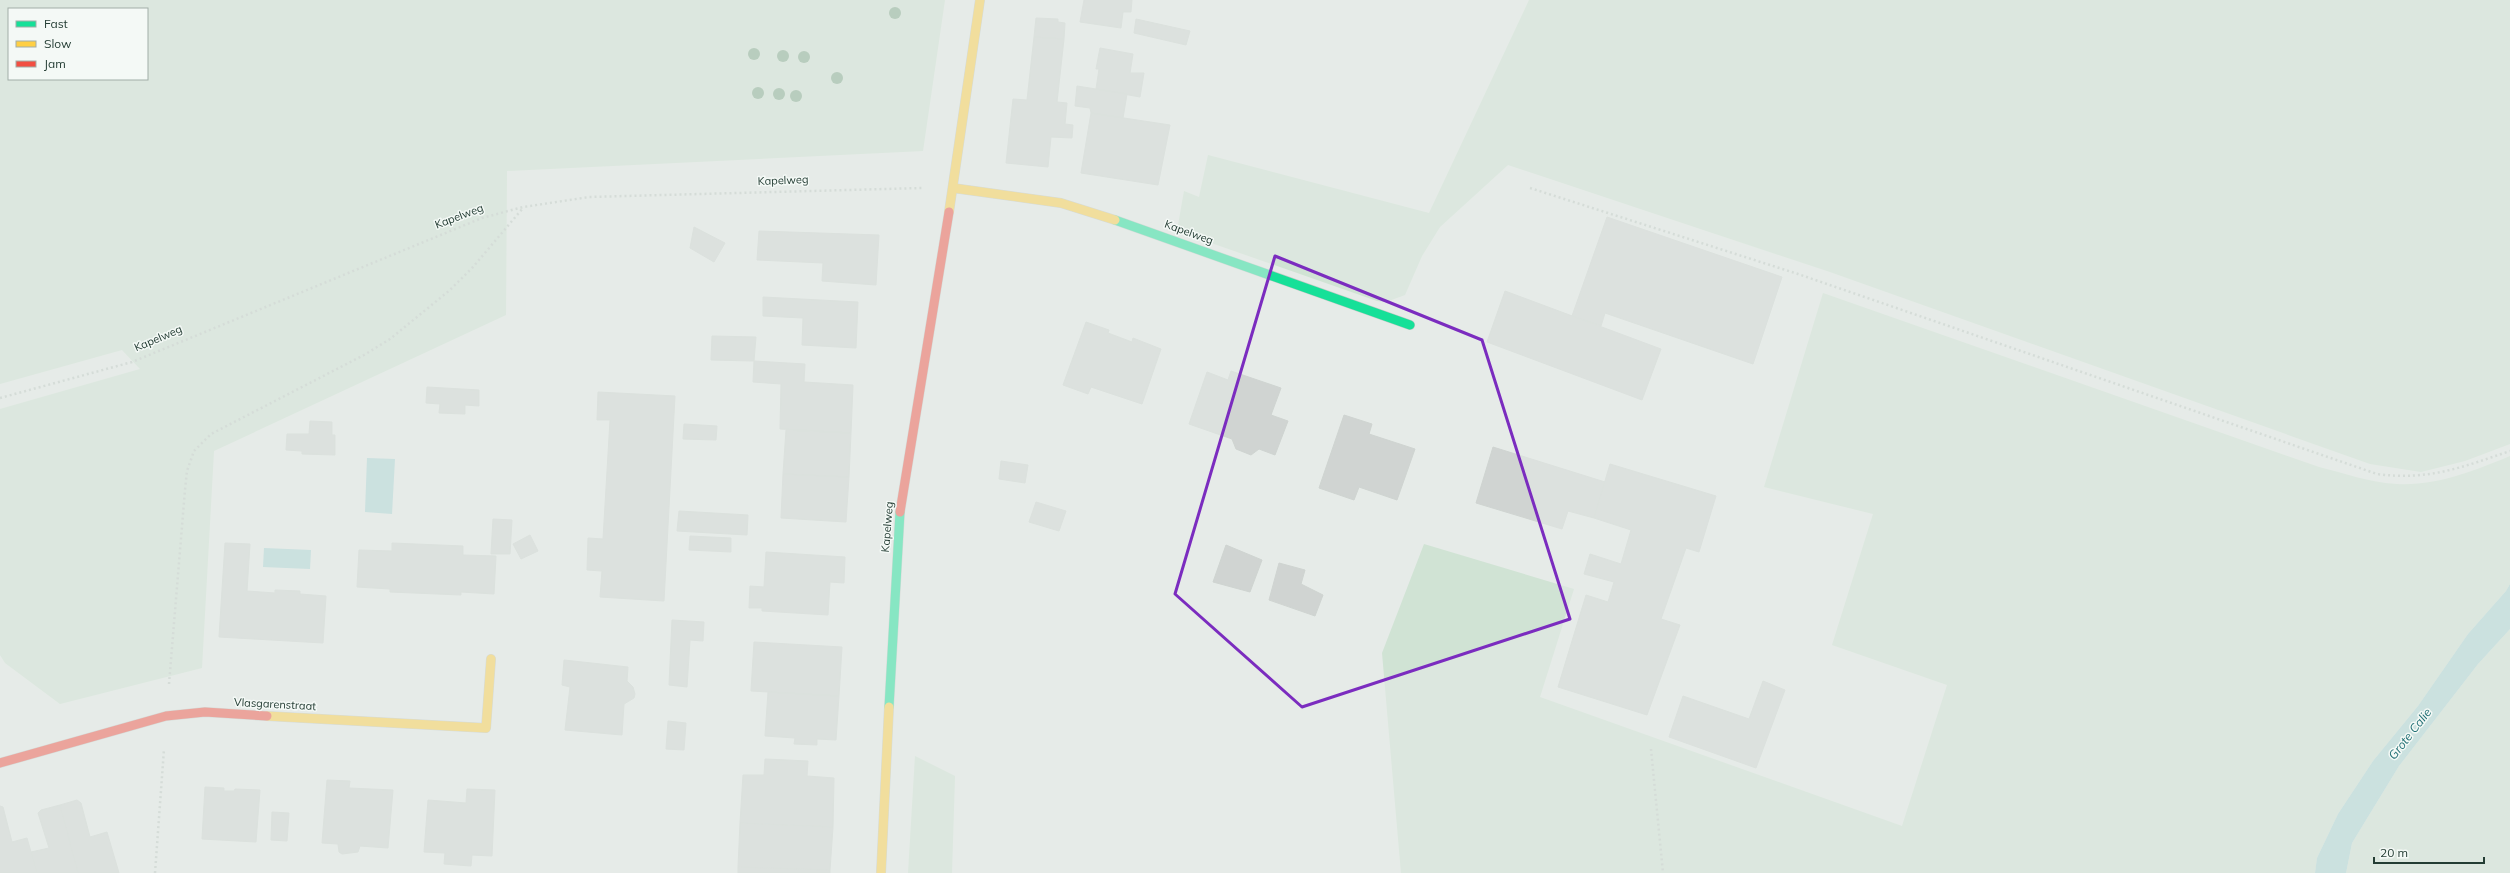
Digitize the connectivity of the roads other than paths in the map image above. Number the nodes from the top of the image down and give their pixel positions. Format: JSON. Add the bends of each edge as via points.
{"nodes":[{"id":1,"x":980,"y":0,"type":"edge"},
{"id":2,"x":953,"y":188,"type":"junction"},
{"id":3,"x":1410,"y":325,"type":"dead end"},
{"id":4,"x":491,"y":659,"type":"dead end"},
{"id":5,"x":0,"y":763,"type":"edge"},
{"id":6,"x":881,"y":873,"type":"edge"}],
"edges":[{"from":1,"to":2,"type":"street","name":"Kapelweg"},
{"from":2,"to":3,"type":"street","name":"Kapelweg","via":[[1061,203],[1094,212]]},
{"from":2,"to":6,"type":"street","name":"Kapelweg","via":[[899,515]]},
{"from":4,"to":5,"type":"street","name":"Vlasgarenstraat","via":[[486,728],[205,712],[166,716]]}]}
